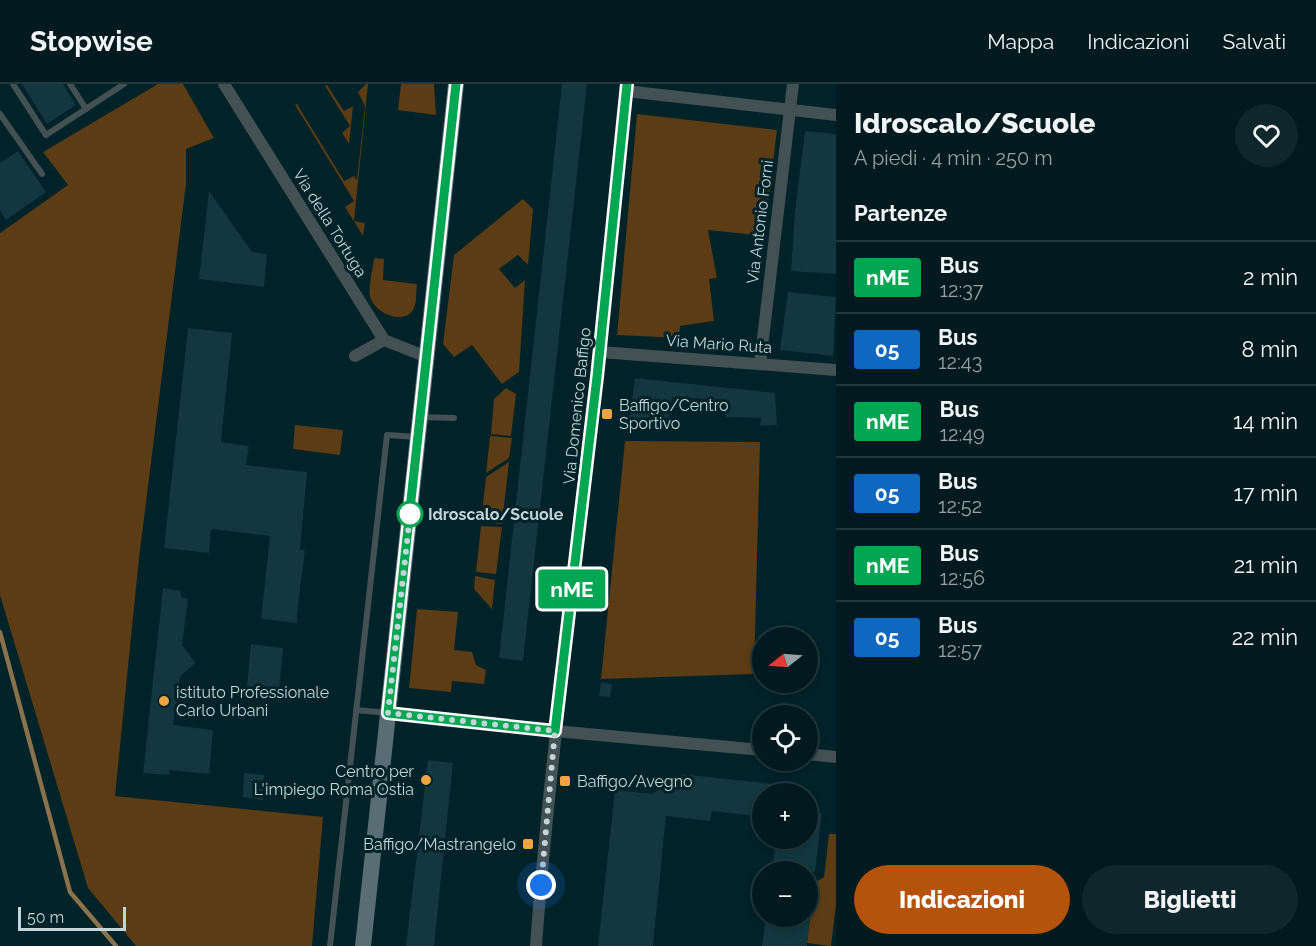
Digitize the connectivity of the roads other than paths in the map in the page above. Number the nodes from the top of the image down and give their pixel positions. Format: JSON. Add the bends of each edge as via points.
{"nodes":[{"id":1,"x":13,"y":84,"type":"edge"},
{"id":2,"x":70,"y":84,"type":"edge"},
{"id":3,"x":124,"y":84,"type":"edge"},
{"id":4,"x":224,"y":84,"type":"edge"},
{"id":5,"x":456,"y":84,"type":"edge"},
{"id":6,"x":793,"y":84,"type":"edge"},
{"id":7,"x":627,"y":88,"type":"edge"},
{"id":8,"x":86,"y":109,"type":"junction"},
{"id":9,"x":790,"y":110,"type":"junction"},
{"id":10,"x":0,"y":114,"type":"edge"},
{"id":11,"x":836,"y":115,"type":"edge"},
{"id":12,"x":42,"y":174,"type":"dead end"},
{"id":13,"x":384,"y":340,"type":"junction"},
{"id":14,"x":600,"y":352,"type":"junction"},
{"id":15,"x":355,"y":356,"type":"dead end"},
{"id":16,"x":427,"y":357,"type":"junction"},
{"id":17,"x":760,"y":364,"type":"junction"},
{"id":18,"x":836,"y":370,"type":"edge"},
{"id":19,"x":420,"y":417,"type":"junction"},
{"id":20,"x":454,"y":418,"type":"dead end"},
{"id":21,"x":418,"y":437,"type":"junction"},
{"id":22,"x":356,"y":710,"type":"junction"},
{"id":23,"x":388,"y":713,"type":"junction"},
{"id":24,"x":555,"y":731,"type":"junction"},
{"id":25,"x":752,"y":749,"type":"edge"},
{"id":26,"x":818,"y":755,"type":"edge"},
{"id":27,"x":836,"y":757,"type":"edge"},
{"id":28,"x":330,"y":946,"type":"edge"},
{"id":29,"x":363,"y":946,"type":"edge"},
{"id":30,"x":536,"y":946,"type":"edge"}],
"edges":[{"from":1,"to":8,"type":"lane","via":[[46,135]]},
{"from":2,"to":8,"type":"lane"},
{"from":3,"to":8,"type":"lane"},
{"from":4,"to":13,"type":"street","name":"Via della Tortuga"},
{"from":5,"to":16,"type":"street"},
{"from":6,"to":9,"type":"street","name":"Via Antonio Forni"},
{"from":7,"to":9,"type":"street"},
{"from":7,"to":14,"type":"street","name":"Via Domenico Baffigo"},
{"from":9,"to":11,"type":"street"},
{"from":9,"to":17,"type":"street","name":"Via Antonio Forni"},
{"from":10,"to":12,"type":"lane"},
{"from":13,"to":15,"type":"street"},
{"from":13,"to":16,"type":"street"},
{"from":14,"to":17,"type":"street","name":"Via Mario Ruta"},
{"from":14,"to":24,"type":"street","name":"Via Domenico Baffigo"},
{"from":16,"to":19,"type":"street"},
{"from":17,"to":18,"type":"street","name":"Via Mario Ruta"},
{"from":19,"to":20,"type":"lane"},
{"from":19,"to":21,"type":"street"},
{"from":21,"to":22,"type":"lane","via":[[387,435]]},
{"from":21,"to":23,"type":"street"},
{"from":22,"to":23,"type":"lane"},
{"from":22,"to":28,"type":"lane"},
{"from":23,"to":24,"type":"street"},
{"from":23,"to":29,"type":"street"},
{"from":24,"to":25,"type":"street"},
{"from":24,"to":30,"type":"street","name":"Via Domenico Baffigo"},
{"from":26,"to":27,"type":"street"}]}
